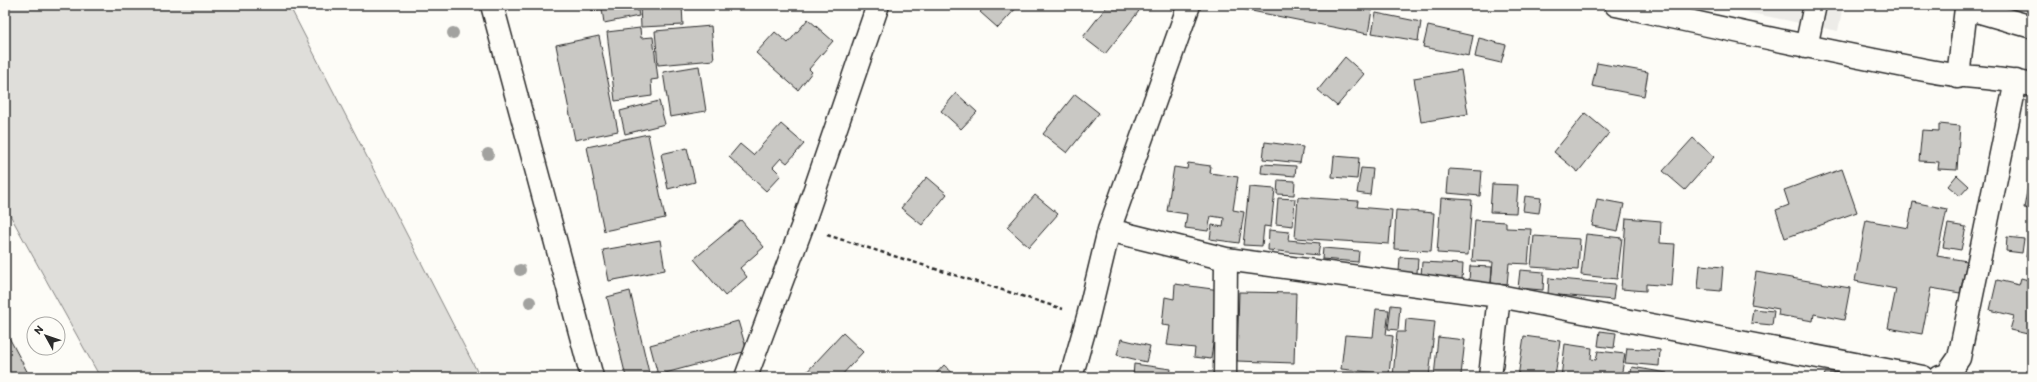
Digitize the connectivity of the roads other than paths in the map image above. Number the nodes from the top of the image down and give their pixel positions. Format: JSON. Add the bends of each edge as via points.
{"nodes":[{"id":1,"x":492,"y":5,"type":"edge"},
{"id":2,"x":878,"y":5,"type":"edge"},
{"id":3,"x":1189,"y":5,"type":"edge"},
{"id":4,"x":1616,"y":5,"type":"edge"},
{"id":5,"x":1815,"y":5,"type":"edge"},
{"id":6,"x":2032,"y":26,"type":"edge"},
{"id":7,"x":1806,"y":47,"type":"junction"},
{"id":8,"x":1958,"y":77,"type":"junction"},
{"id":9,"x":2024,"y":83,"type":"edge"},
{"id":10,"x":1109,"y":230,"type":"junction"},
{"id":11,"x":1226,"y":259,"type":"junction"},
{"id":12,"x":1499,"y":296,"type":"junction"},
{"id":13,"x":592,"y":377,"type":"edge"},
{"id":14,"x":746,"y":377,"type":"edge"},
{"id":15,"x":1071,"y":377,"type":"edge"},
{"id":16,"x":1225,"y":377,"type":"edge"},
{"id":17,"x":1490,"y":377,"type":"edge"},
{"id":18,"x":1922,"y":377,"type":"edge"},
{"id":19,"x":1940,"y":377,"type":"edge"}],
"edges":[{"from":1,"to":13,"type":"street"},
{"from":2,"to":14,"type":"street","via":[[802,227]]},
{"from":3,"to":10,"type":"street"},
{"from":4,"to":7,"type":"street"},
{"from":5,"to":7,"type":"street"},
{"from":6,"to":8,"type":"street","via":[[1966,8]]},
{"from":7,"to":8,"type":"street"},
{"from":8,"to":9,"type":"street"},
{"from":9,"to":19,"type":"street","via":[[1959,358],[1947,375]]},
{"from":10,"to":11,"type":"street"},
{"from":10,"to":15,"type":"street"},
{"from":11,"to":12,"type":"street"},
{"from":11,"to":16,"type":"street"},
{"from":12,"to":17,"type":"street"},
{"from":12,"to":18,"type":"street"}]}
